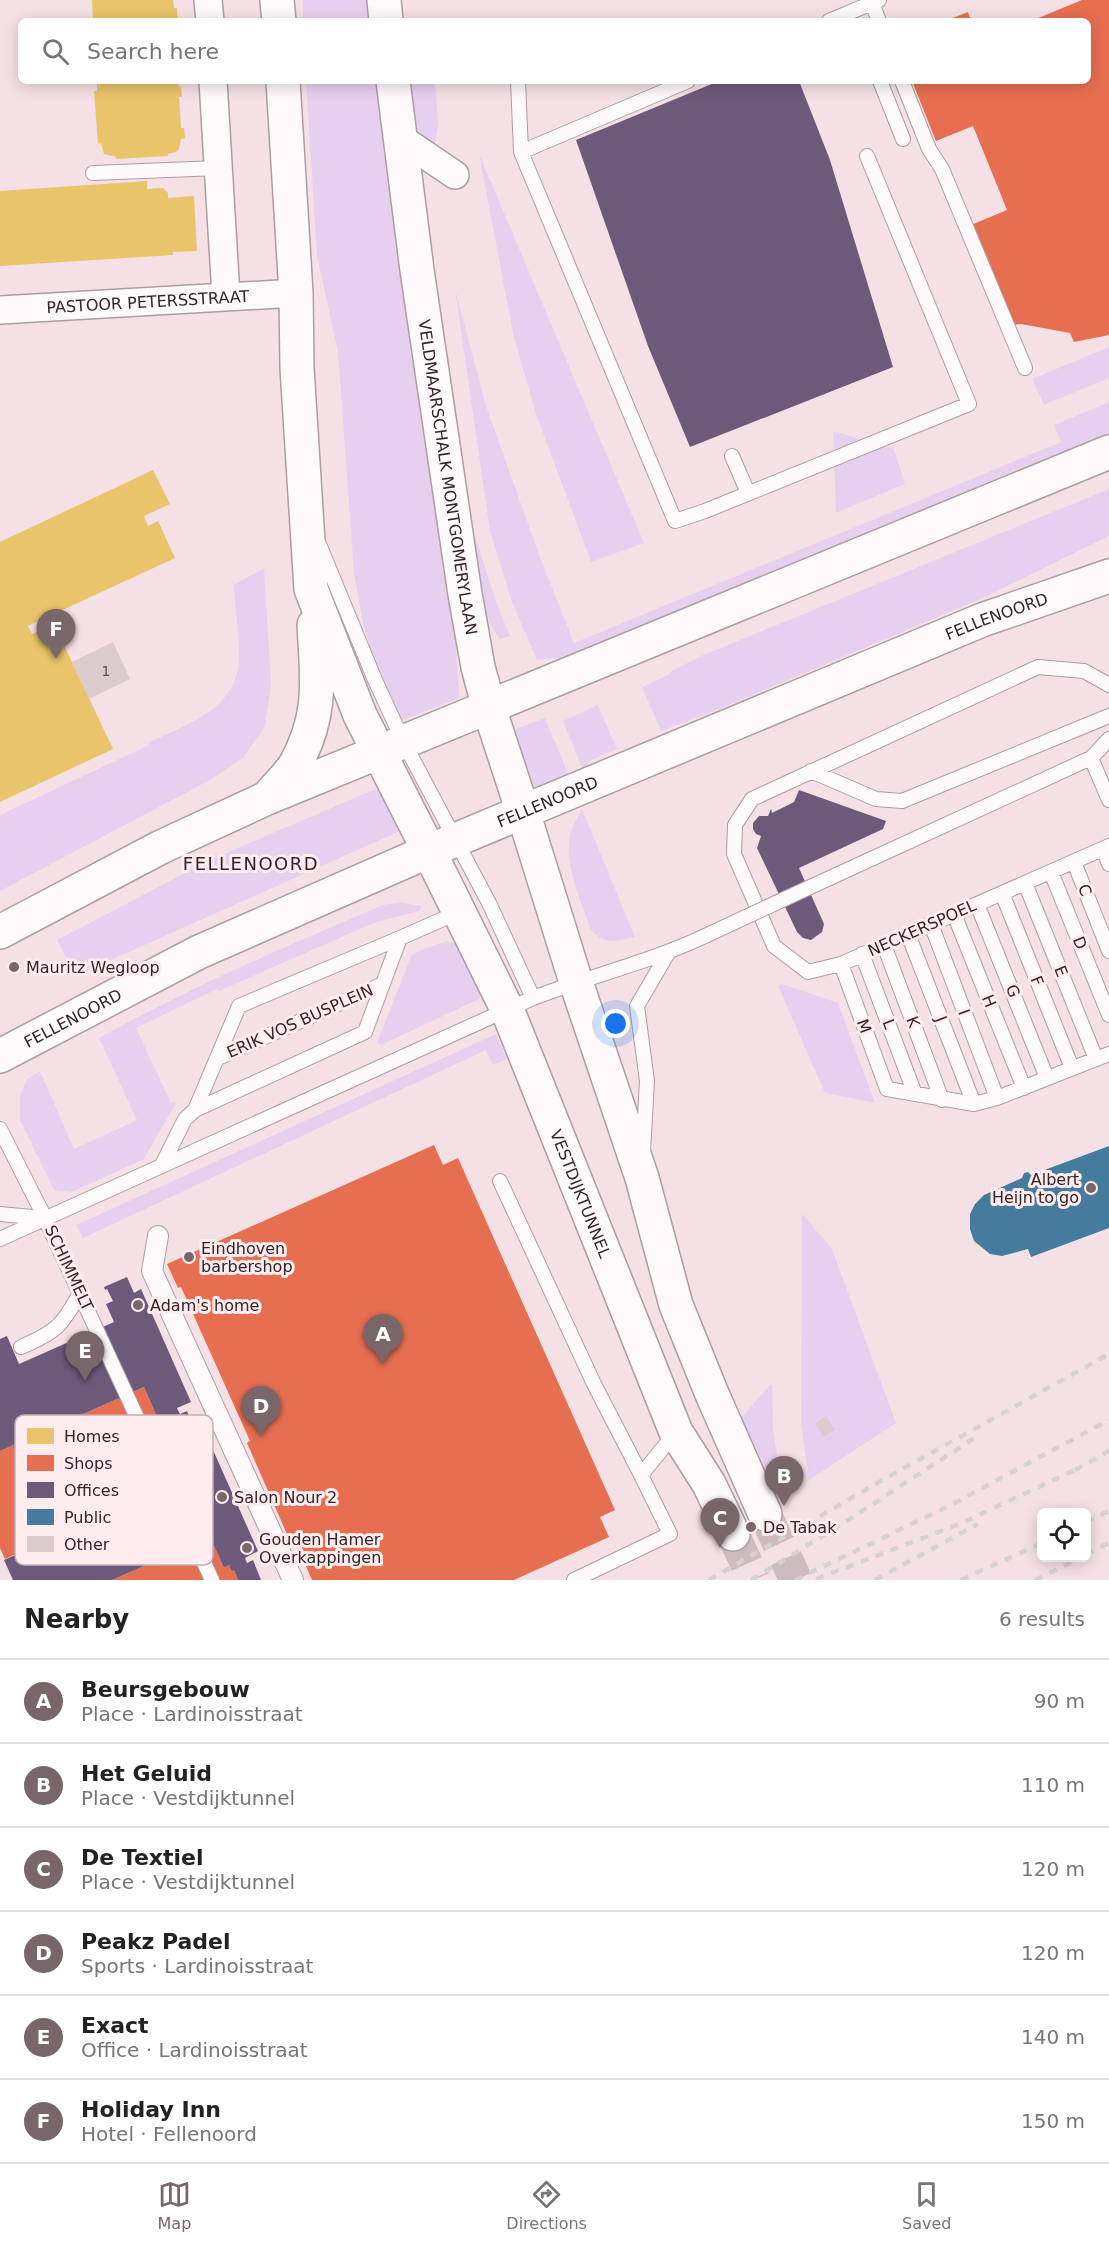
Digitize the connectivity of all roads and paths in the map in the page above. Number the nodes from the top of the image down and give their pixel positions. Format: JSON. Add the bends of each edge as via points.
{"nodes":[{"id":1,"x":208,"y":0,"type":"edge"},
{"id":2,"x":277,"y":0,"type":"edge"},
{"id":3,"x":288,"y":0,"type":"edge"},
{"id":4,"x":384,"y":0,"type":"edge"},
{"id":5,"x":875,"y":1,"type":"edge"},
{"id":6,"x":852,"y":11,"type":"edge"},
{"id":7,"x":210,"y":18,"type":"edge"},
{"id":8,"x":279,"y":18,"type":"edge"},
{"id":9,"x":285,"y":18,"type":"edge"},
{"id":10,"x":386,"y":18,"type":"edge"},
{"id":11,"x":836,"y":18,"type":"edge"},
{"id":12,"x":878,"y":18,"type":"edge"},
{"id":13,"x":213,"y":84,"type":"edge"},
{"id":14,"x":283,"y":84,"type":"edge"},
{"id":15,"x":393,"y":84,"type":"edge"},
{"id":16,"x":518,"y":84,"type":"edge"},
{"id":17,"x":681,"y":84,"type":"edge"},
{"id":18,"x":881,"y":84,"type":"edge"},
{"id":19,"x":903,"y":84,"type":"edge"},
{"id":20,"x":399,"y":137,"type":"junction"},
{"id":21,"x":903,"y":139,"type":"dead end"},
{"id":22,"x":521,"y":152,"type":"junction"},
{"id":23,"x":867,"y":156,"type":"dead end"},
{"id":24,"x":218,"y":168,"type":"junction"},
{"id":25,"x":93,"y":173,"type":"dead end"},
{"id":26,"x":455,"y":175,"type":"dead end"},
{"id":27,"x":296,"y":293,"type":"junction"},
{"id":28,"x":226,"y":296,"type":"junction"},
{"id":29,"x":0,"y":310,"type":"edge"},
{"id":30,"x":1025,"y":368,"type":"dead end"},
{"id":31,"x":1109,"y":452,"type":"edge"},
{"id":32,"x":732,"y":456,"type":"dead end"},
{"id":33,"x":748,"y":493,"type":"junction"},
{"id":34,"x":307,"y":515,"type":"junction"},
{"id":35,"x":1109,"y":576,"type":"edge"},
{"id":36,"x":312,"y":593,"type":"junction"},
{"id":37,"x":1109,"y":685,"type":"edge"},
{"id":38,"x":489,"y":708,"type":"junction"},
{"id":39,"x":1109,"y":716,"type":"edge"},
{"id":40,"x":1109,"y":739,"type":"edge"},
{"id":41,"x":391,"y":748,"type":"junction"},
{"id":42,"x":1091,"y":758,"type":"junction"},
{"id":43,"x":811,"y":771,"type":"junction"},
{"id":44,"x":267,"y":798,"type":"junction"},
{"id":45,"x":1109,"y":800,"type":"edge"},
{"id":46,"x":523,"y":812,"type":"junction"},
{"id":47,"x":442,"y":846,"type":"junction"},
{"id":48,"x":1106,"y":848,"type":"edge"},
{"id":49,"x":1074,"y":862,"type":"junction"},
{"id":50,"x":1109,"y":864,"type":"edge"},
{"id":51,"x":1051,"y":872,"type":"junction"},
{"id":52,"x":1025,"y":883,"type":"junction"},
{"id":53,"x":1002,"y":893,"type":"junction"},
{"id":54,"x":977,"y":904,"type":"junction"},
{"id":55,"x":459,"y":912,"type":"junction"},
{"id":56,"x":954,"y":914,"type":"junction"},
{"id":57,"x":931,"y":924,"type":"junction"},
{"id":58,"x":0,"y":932,"type":"edge"},
{"id":59,"x":908,"y":934,"type":"junction"},
{"id":60,"x":400,"y":938,"type":"junction"},
{"id":61,"x":884,"y":945,"type":"junction"},
{"id":62,"x":1109,"y":951,"type":"edge"},
{"id":63,"x":668,"y":953,"type":"junction"},
{"id":64,"x":862,"y":954,"type":"junction"},
{"id":65,"x":840,"y":964,"type":"junction"},
{"id":66,"x":576,"y":981,"type":"junction"},
{"id":67,"x":383,"y":984,"type":"junction"},
{"id":68,"x":520,"y":1004,"type":"junction"},
{"id":69,"x":1109,"y":1015,"type":"edge"},
{"id":70,"x":0,"y":1056,"type":"edge"},
{"id":71,"x":1102,"y":1056,"type":"edge"},
{"id":72,"x":218,"y":1058,"type":"junction"},
{"id":73,"x":1072,"y":1068,"type":"junction"},
{"id":74,"x":1047,"y":1078,"type":"junction"},
{"id":75,"x":1024,"y":1088,"type":"junction"},
{"id":76,"x":915,"y":1095,"type":"junction"},
{"id":77,"x":997,"y":1098,"type":"junction"},
{"id":78,"x":942,"y":1100,"type":"junction"},
{"id":79,"x":974,"y":1104,"type":"junction"},
{"id":80,"x":195,"y":1110,"type":"junction"},
{"id":81,"x":0,"y":1130,"type":"edge"},
{"id":82,"x":162,"y":1165,"type":"junction"},
{"id":83,"x":642,"y":1178,"type":"junction"},
{"id":84,"x":500,"y":1181,"type":"dead end"},
{"id":85,"x":0,"y":1214,"type":"edge"},
{"id":86,"x":45,"y":1218,"type":"junction"},
{"id":87,"x":158,"y":1236,"type":"dead end"},
{"id":88,"x":0,"y":1239,"type":"edge"},
{"id":89,"x":80,"y":1293,"type":"junction"},
{"id":90,"x":21,"y":1347,"type":"dead end"},
{"id":91,"x":136,"y":1415,"type":"edge"},
{"id":92,"x":676,"y":1432,"type":"junction"},
{"id":93,"x":641,"y":1475,"type":"junction"},
{"id":94,"x":765,"y":1514,"type":"tunnel mouth"},
{"id":95,"x":733,"y":1534,"type":"tunnel mouth"},
{"id":96,"x":205,"y":1565,"type":"edge"},
{"id":97,"x":212,"y":1580,"type":"edge"},
{"id":98,"x":293,"y":1580,"type":"edge"},
{"id":99,"x":574,"y":1580,"type":"edge"}],
"edges":[{"from":1,"to":7,"type":"street"},
{"from":2,"to":8,"type":"main road"},
{"from":3,"to":9,"type":"lane"},
{"from":4,"to":10,"type":"main road"},
{"from":5,"to":6,"type":"lane"},
{"from":5,"to":12,"type":"lane"},
{"from":6,"to":11,"type":"lane"},
{"from":13,"to":24,"type":"street"},
{"from":14,"to":27,"type":"main road"},
{"from":15,"to":20,"type":"main road","name":"VELDMAARSCHALK MONTGOMERYLAAN"},
{"from":16,"to":22,"type":"lane"},
{"from":17,"to":22,"type":"lane"},
{"from":18,"to":21,"type":"lane"},
{"from":19,"to":30,"type":"lane"},
{"from":20,"to":26,"type":"street"},
{"from":20,"to":38,"type":"main road","name":"VELDMAARSCHALK MONTGOMERYLAAN","via":[[465,594]]},
{"from":22,"to":33,"type":"lane","via":[[675,520]]},
{"from":23,"to":33,"type":"lane","via":[[969,404]]},
{"from":24,"to":25,"type":"lane"},
{"from":24,"to":28,"type":"street"},
{"from":27,"to":28,"type":"street","name":"PASTOOR PETERSSTRAAT"},
{"from":27,"to":34,"type":"main road"},
{"from":28,"to":29,"type":"street","name":"PASTOOR PETERSSTRAAT"},
{"from":31,"to":38,"type":"main road"},
{"from":32,"to":33,"type":"lane"},
{"from":34,"to":36,"type":"main road"},
{"from":34,"to":41,"type":"lane","via":[[375,680]]},
{"from":35,"to":46,"type":"main road","name":"FELLENOORD","via":[[982,620]]},
{"from":36,"to":41,"type":"main road","via":[[352,696]]},
{"from":36,"to":44,"type":"main road","via":[[317,671],[312,728],[294,766]]},
{"from":37,"to":43,"type":"lane","name":"NECKERSPOEL","via":[[1084,671],[1038,667]]},
{"from":38,"to":41,"type":"main road"},
{"from":38,"to":46,"type":"main road","name":"VELDMAARSCHALK MONTGOMERYLAAN"},
{"from":39,"to":43,"type":"lane","via":[[902,801],[876,799]]},
{"from":40,"to":42,"type":"lane"},
{"from":41,"to":44,"type":"main road"},
{"from":41,"to":47,"type":"main road"},
{"from":42,"to":45,"type":"lane"},
{"from":42,"to":63,"type":"lane","bridge":true},
{"from":43,"to":65,"type":"lane","name":"NECKERSPOEL","via":[[752,799],[735,825],[734,854],[774,946],[808,972]]},
{"from":44,"to":58,"type":"main road","via":[[161,847]]},
{"from":46,"to":47,"type":"main road","name":"FELLENOORD"},
{"from":46,"to":66,"type":"main road"},
{"from":47,"to":55,"type":"main road","name":"VESTDIJKTUNNEL"},
{"from":47,"to":68,"type":"lane","name":"VESTDIJKTUNNEL","via":[[489,903]]},
{"from":47,"to":70,"type":"main road","name":"FELLENOORD","via":[[199,952]]},
{"from":48,"to":49,"type":"lane","name":"NECKERSPOEL"},
{"from":48,"to":50,"type":"lane"},
{"from":49,"to":51,"type":"lane","name":"NECKERSPOEL"},
{"from":49,"to":62,"type":"lane","name":"C"},
{"from":51,"to":52,"type":"lane","name":"NECKERSPOEL"},
{"from":51,"to":69,"type":"lane","name":"D"},
{"from":52,"to":53,"type":"lane","name":"NECKERSPOEL"},
{"from":52,"to":71,"type":"lane","name":"E"},
{"from":53,"to":54,"type":"lane","name":"NECKERSPOEL"},
{"from":53,"to":73,"type":"lane","name":"F"},
{"from":54,"to":56,"type":"lane","name":"NECKERSPOEL"},
{"from":54,"to":74,"type":"lane","name":"G"},
{"from":55,"to":60,"type":"lane"},
{"from":55,"to":68,"type":"main road","name":"VESTDIJKTUNNEL"},
{"from":56,"to":57,"type":"lane","name":"NECKERSPOEL"},
{"from":56,"to":75,"type":"lane","name":"H"},
{"from":57,"to":59,"type":"lane","name":"NECKERSPOEL"},
{"from":57,"to":77,"type":"lane","name":"I"},
{"from":59,"to":61,"type":"lane","name":"NECKERSPOEL"},
{"from":59,"to":79,"type":"lane","name":"J"},
{"from":60,"to":67,"type":"lane"},
{"from":60,"to":72,"type":"lane","via":[[239,1006]]},
{"from":61,"to":64,"type":"lane","name":"NECKERSPOEL"},
{"from":61,"to":78,"type":"lane","name":"K"},
{"from":63,"to":66,"type":"lane"},
{"from":63,"to":83,"type":"lane","via":[[637,1006],[647,1081]]},
{"from":64,"to":65,"type":"lane","name":"NECKERSPOEL"},
{"from":64,"to":76,"type":"lane","name":"L"},
{"from":65,"to":76,"type":"lane","name":"M","via":[[887,1089]]},
{"from":66,"to":68,"type":"lane"},
{"from":66,"to":83,"type":"main road"},
{"from":67,"to":72,"type":"lane","name":"ERIK VOS BUSPLEIN"},
{"from":67,"to":80,"type":"lane","via":[[365,1032]]},
{"from":68,"to":82,"type":"lane"},
{"from":68,"to":92,"type":"main road","name":"VESTDIJKTUNNEL"},
{"from":71,"to":73,"type":"lane"},
{"from":72,"to":80,"type":"lane"},
{"from":73,"to":74,"type":"lane"},
{"from":74,"to":75,"type":"lane"},
{"from":75,"to":77,"type":"lane"},
{"from":76,"to":78,"type":"lane"},
{"from":77,"to":79,"type":"lane"},
{"from":78,"to":79,"type":"lane"},
{"from":80,"to":82,"type":"lane","via":[[185,1119]]},
{"from":81,"to":86,"type":"lane","name":"SCHIMMELT"},
{"from":82,"to":86,"type":"lane"},
{"from":83,"to":94,"type":"main road","via":[[676,1305]]},
{"from":84,"to":93,"type":"lane","via":[[594,1384]]},
{"from":85,"to":86,"type":"lane"},
{"from":86,"to":88,"type":"lane"},
{"from":86,"to":89,"type":"lane","name":"SCHIMMELT"},
{"from":87,"to":98,"type":"street","via":[[152,1271]]},
{"from":89,"to":90,"type":"lane","via":[[64,1321],[44,1337]]},
{"from":89,"to":91,"type":"lane","name":"SCHIMMELT"},
{"from":92,"to":93,"type":"lane"},
{"from":92,"to":95,"type":"main road","name":"VESTDIJKTUNNEL","via":[[709,1484]]},
{"from":93,"to":99,"type":"lane","via":[[670,1534]]},
{"from":96,"to":97,"type":"lane","name":"SCHIMMELT"}]}
